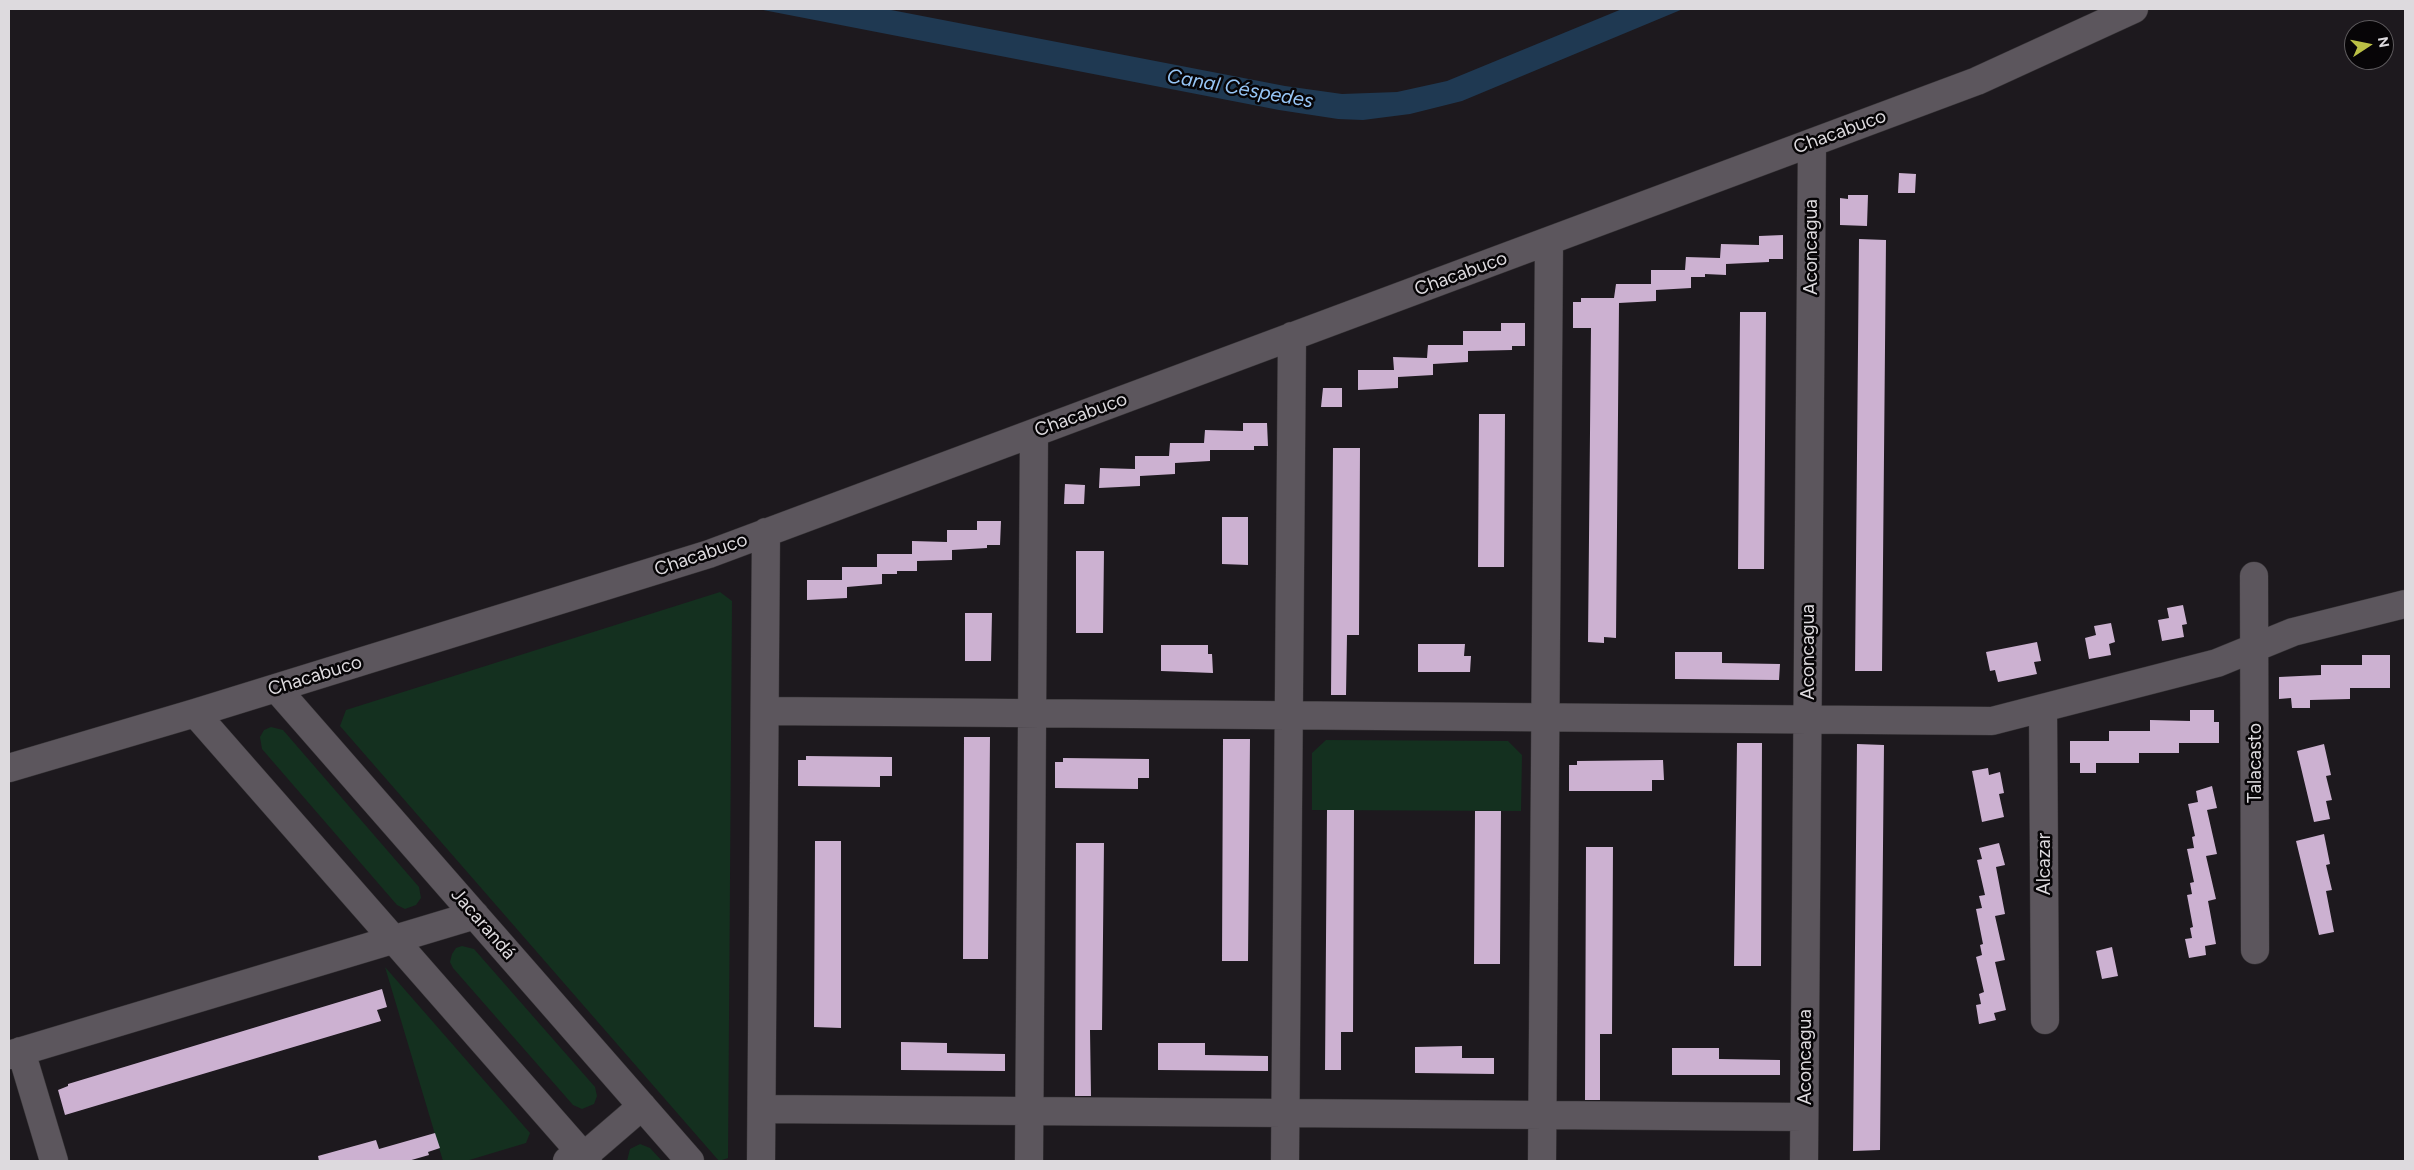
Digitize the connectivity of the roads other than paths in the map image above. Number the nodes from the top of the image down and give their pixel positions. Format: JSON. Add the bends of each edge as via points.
{"nodes":[{"id":1,"x":2134,"y":9,"type":"edge"},
{"id":2,"x":1812,"y":143,"type":"junction"},
{"id":3,"x":1549,"y":241,"type":"junction"},
{"id":4,"x":1292,"y":336,"type":"junction"},
{"id":5,"x":1034,"y":433,"type":"junction"},
{"id":6,"x":766,"y":532,"type":"junction"},
{"id":7,"x":2254,"y":576,"type":"dead end"},
{"id":8,"x":2405,"y":604,"type":"edge"},
{"id":9,"x":2254,"y":648,"type":"junction"},
{"id":10,"x":276,"y":688,"type":"junction"},
{"id":11,"x":2043,"y":708,"type":"junction"},
{"id":12,"x":765,"y":711,"type":"junction"},
{"id":13,"x":195,"y":713,"type":"junction"},
{"id":14,"x":1032,"y":714,"type":"junction"},
{"id":15,"x":1289,"y":716,"type":"junction"},
{"id":16,"x":1546,"y":718,"type":"junction"},
{"id":17,"x":1808,"y":720,"type":"junction"},
{"id":18,"x":9,"y":768,"type":"edge"},
{"id":19,"x":475,"y":915,"type":"junction"},
{"id":20,"x":394,"y":939,"type":"junction"},
{"id":21,"x":2256,"y":950,"type":"dead end"},
{"id":22,"x":2045,"y":1020,"type":"dead end"},
{"id":23,"x":15,"y":1053,"type":"edge"},
{"id":24,"x":642,"y":1106,"type":"junction"},
{"id":25,"x":762,"y":1109,"type":"junction"},
{"id":26,"x":1029,"y":1111,"type":"junction"},
{"id":27,"x":1285,"y":1113,"type":"junction"},
{"id":28,"x":1542,"y":1115,"type":"junction"},
{"id":29,"x":1804,"y":1117,"type":"junction"},
{"id":30,"x":580,"y":1160,"type":"edge"},
{"id":31,"x":54,"y":1161,"type":"edge"},
{"id":32,"x":690,"y":1161,"type":"edge"},
{"id":33,"x":762,"y":1161,"type":"edge"},
{"id":34,"x":1028,"y":1161,"type":"edge"},
{"id":35,"x":1285,"y":1161,"type":"edge"},
{"id":36,"x":1542,"y":1161,"type":"edge"},
{"id":37,"x":1804,"y":1161,"type":"edge"}],
"edges":[{"from":1,"to":2,"type":"street","name":"Chacabuco","via":[[1977,81]]},
{"from":2,"to":3,"type":"street","name":"Chacabuco"},
{"from":2,"to":17,"type":"street","name":"Aconcagua"},
{"from":3,"to":4,"type":"street","name":"Chacabuco"},
{"from":3,"to":16,"type":"street"},
{"from":4,"to":5,"type":"street","name":"Chacabuco"},
{"from":4,"to":15,"type":"street"},
{"from":5,"to":6,"type":"street","name":"Chacabuco"},
{"from":5,"to":14,"type":"street"},
{"from":6,"to":10,"type":"street","name":"Chacabuco","via":[[709,554]]},
{"from":6,"to":12,"type":"street"},
{"from":7,"to":9,"type":"street","name":"Talacasto"},
{"from":8,"to":9,"type":"street","via":[[2293,632]]},
{"from":9,"to":11,"type":"street","via":[[2217,663]]},
{"from":9,"to":21,"type":"street","name":"Talacasto"},
{"from":10,"to":13,"type":"street","name":"Chacabuco"},
{"from":10,"to":19,"type":"street","name":"Jacarandá"},
{"from":11,"to":17,"type":"street","via":[[1992,721]]},
{"from":11,"to":22,"type":"street","name":"Alcazar"},
{"from":12,"to":14,"type":"street"},
{"from":12,"to":25,"type":"street"},
{"from":13,"to":18,"type":"street","name":"Chacabuco"},
{"from":13,"to":20,"type":"street"},
{"from":14,"to":15,"type":"street"},
{"from":14,"to":26,"type":"street"},
{"from":15,"to":16,"type":"street"},
{"from":15,"to":27,"type":"street"},
{"from":16,"to":17,"type":"street"},
{"from":16,"to":28,"type":"street"},
{"from":17,"to":29,"type":"street","name":"Aconcagua"},
{"from":19,"to":20,"type":"street"},
{"from":19,"to":24,"type":"street","name":"Jacarandá"},
{"from":20,"to":23,"type":"street"},
{"from":20,"to":30,"type":"street"},
{"from":23,"to":31,"type":"street"},
{"from":24,"to":30,"type":"street"},
{"from":24,"to":32,"type":"street","name":"Jacarandá"},
{"from":25,"to":26,"type":"street"},
{"from":25,"to":33,"type":"street"},
{"from":26,"to":27,"type":"street"},
{"from":26,"to":34,"type":"street"},
{"from":27,"to":28,"type":"street"},
{"from":27,"to":35,"type":"street"},
{"from":28,"to":29,"type":"street"},
{"from":28,"to":36,"type":"street"},
{"from":29,"to":37,"type":"street","name":"Aconcagua"}]}
